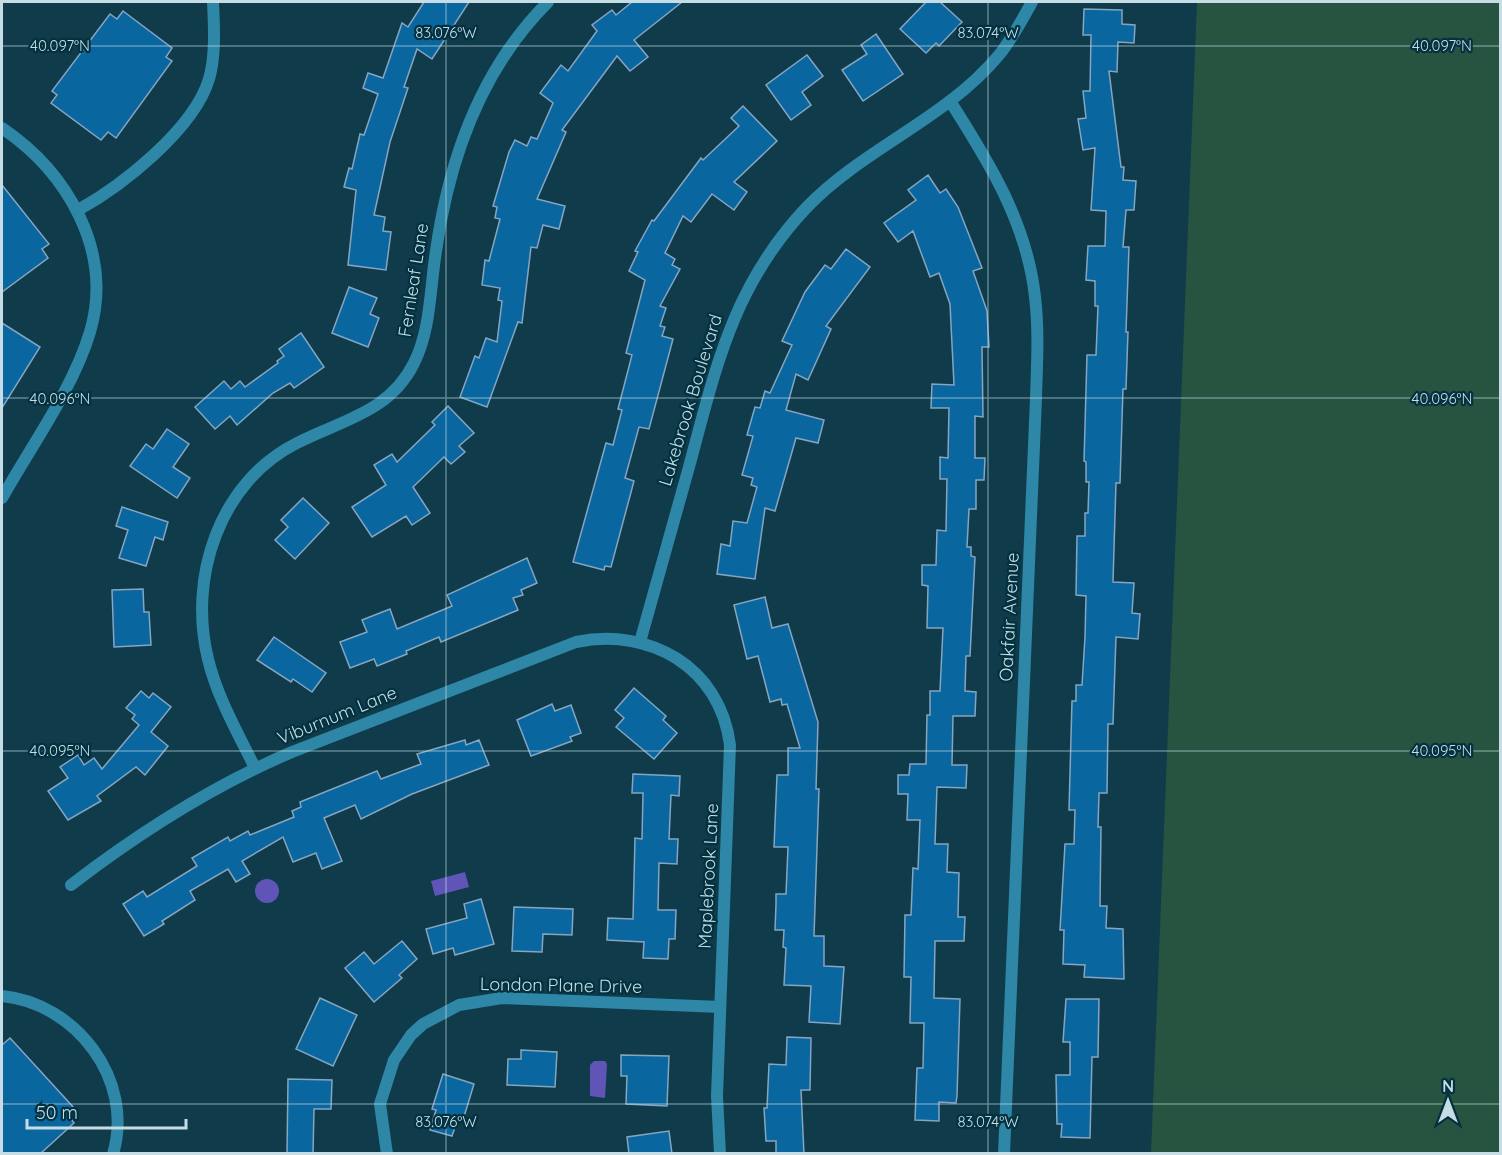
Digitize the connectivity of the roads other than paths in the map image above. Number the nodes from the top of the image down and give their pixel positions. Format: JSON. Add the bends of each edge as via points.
{"nodes":[{"id":1,"x":213,"y":2,"type":"edge"},
{"id":2,"x":548,"y":2,"type":"edge"},
{"id":3,"x":1032,"y":2,"type":"edge"},
{"id":4,"x":950,"y":101,"type":"junction"},
{"id":5,"x":2,"y":128,"type":"edge"},
{"id":6,"x":78,"y":210,"type":"junction"},
{"id":7,"x":2,"y":498,"type":"edge"},
{"id":8,"x":640,"y":642,"type":"junction"},
{"id":9,"x":255,"y":768,"type":"junction"},
{"id":10,"x":71,"y":885,"type":"dead end"},
{"id":11,"x":2,"y":996,"type":"edge"},
{"id":12,"x":720,"y":1007,"type":"junction"},
{"id":13,"x":113,"y":1154,"type":"edge"},
{"id":14,"x":387,"y":1154,"type":"edge"},
{"id":15,"x":720,"y":1154,"type":"edge"},
{"id":16,"x":1004,"y":1154,"type":"edge"}],
"edges":[{"from":1,"to":6,"type":"street","via":[[211,70],[197,104],[133,173]]},
{"from":2,"to":9,"type":"street","name":"Fernleaf Lane","via":[[529,22],[495,72],[461,145],[444,198],[424,335],[409,372],[378,406],[275,457],[235,499],[213,541],[202,594],[205,644],[216,684]]},
{"from":3,"to":4,"type":"street","name":"Lakebrook Boulevard","via":[[999,56]]},
{"from":4,"to":8,"type":"street","name":"Lakebrook Boulevard","via":[[826,189],[771,250],[741,298],[712,380]]},
{"from":4,"to":16,"type":"street","name":"Oakfair Avenue","via":[[995,174],[1012,210],[1032,273],[1037,321]]},
{"from":5,"to":6,"type":"street","via":[[49,168]]},
{"from":6,"to":7,"type":"street","via":[[94,273],[90,331],[61,395]]},
{"from":8,"to":9,"type":"street","name":"Viburnum Lane","via":[[576,642]]},
{"from":8,"to":12,"type":"street","name":"Maplebrook Lane","via":[[677,658],[693,670],[715,696],[729,733]]},
{"from":9,"to":10,"type":"street","name":"Viburnum Lane","via":[[159,821]]},
{"from":11,"to":13,"type":"street","via":[[35,1004],[60,1017],[99,1058],[117,1100]]},
{"from":12,"to":14,"type":"street","name":"London Plane Drive","via":[[486,999],[437,1014],[411,1035],[394,1060],[383,1089],[380,1117]]},
{"from":12,"to":15,"type":"street","name":"Maplebrook Lane"}]}
